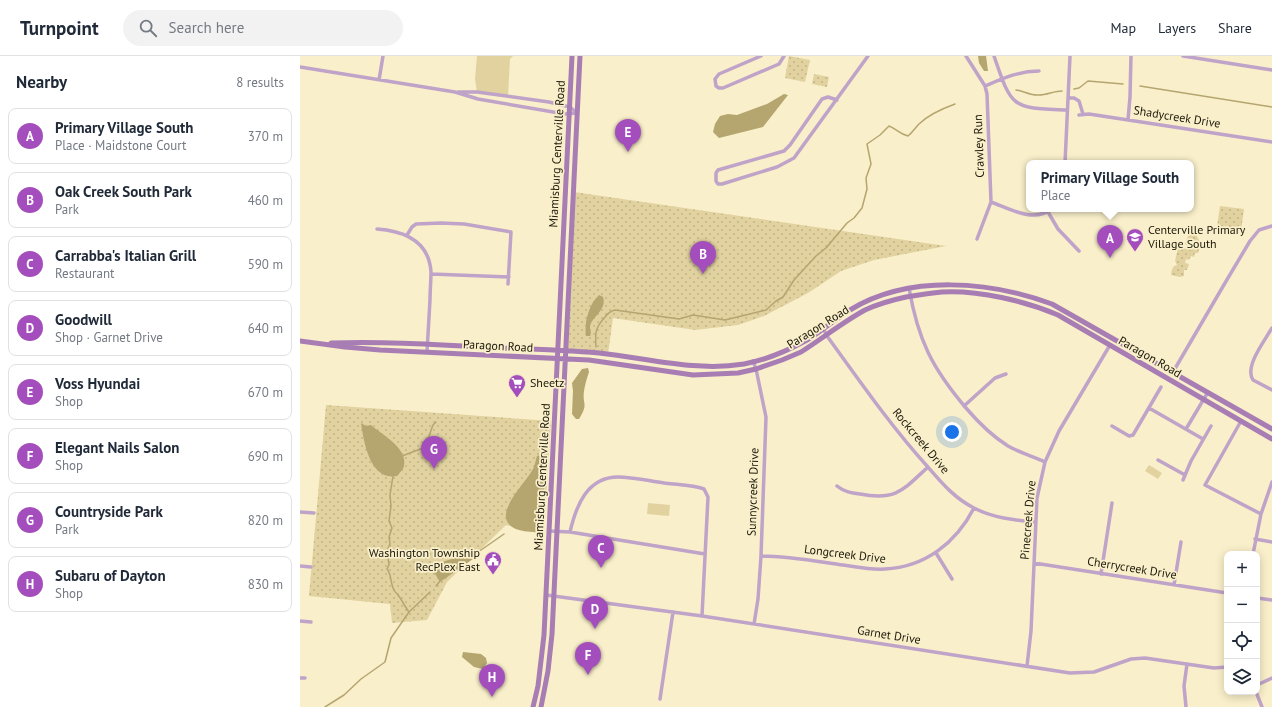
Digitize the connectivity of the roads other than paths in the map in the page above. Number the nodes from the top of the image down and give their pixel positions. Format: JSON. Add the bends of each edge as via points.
{"nodes":[{"id":1,"x":383,"y":56,"type":"edge"},
{"id":2,"x":572,"y":56,"type":"edge"},
{"id":3,"x":580,"y":56,"type":"edge"},
{"id":4,"x":761,"y":56,"type":"edge"},
{"id":5,"x":784,"y":56,"type":"edge"},
{"id":6,"x":868,"y":56,"type":"edge"},
{"id":7,"x":966,"y":56,"type":"edge"},
{"id":8,"x":994,"y":56,"type":"edge"},
{"id":9,"x":1070,"y":56,"type":"edge"},
{"id":10,"x":1131,"y":56,"type":"edge"},
{"id":11,"x":1183,"y":56,"type":"edge"},
{"id":12,"x":300,"y":67,"type":"edge"},
{"id":13,"x":1272,"y":70,"type":"edge"},
{"id":14,"x":1039,"y":71,"type":"dead end"},
{"id":15,"x":1002,"y":79,"type":"junction"},
{"id":16,"x":379,"y":80,"type":"junction"},
{"id":17,"x":985,"y":86,"type":"junction"},
{"id":18,"x":455,"y":92,"type":"junction"},
{"id":19,"x":1068,"y":98,"type":"junction"},
{"id":20,"x":836,"y":100,"type":"junction"},
{"id":21,"x":570,"y":107,"type":"junction"},
{"id":22,"x":1067,"y":110,"type":"junction"},
{"id":23,"x":577,"y":113,"type":"junction"},
{"id":24,"x":570,"y":114,"type":"junction"},
{"id":25,"x":1128,"y":120,"type":"junction"},
{"id":26,"x":1272,"y":142,"type":"edge"},
{"id":27,"x":1065,"y":160,"type":"edge"},
{"id":28,"x":991,"y":202,"type":"junction"},
{"id":29,"x":1048,"y":212,"type":"joint"},
{"id":30,"x":1272,"y":226,"type":"edge"},
{"id":31,"x":377,"y":228,"type":"dead end"},
{"id":32,"x":407,"y":235,"type":"junction"},
{"id":33,"x":977,"y":239,"type":"dead end"},
{"id":34,"x":1079,"y":252,"type":"dead end"},
{"id":35,"x":562,"y":254,"type":"junction"},
{"id":36,"x":570,"y":254,"type":"junction"},
{"id":37,"x":431,"y":274,"type":"junction"},
{"id":38,"x":508,"y":277,"type":"junction"},
{"id":39,"x":508,"y":284,"type":"dead end"},
{"id":40,"x":909,"y":288,"type":"junction"},
{"id":41,"x":911,"y":296,"type":"junction"},
{"id":42,"x":823,"y":328,"type":"junction"},
{"id":43,"x":1272,"y":328,"type":"edge"},
{"id":44,"x":827,"y":336,"type":"junction"},
{"id":45,"x":300,"y":341,"type":"edge"},
{"id":46,"x":387,"y":343,"type":"junction"},
{"id":47,"x":316,"y":344,"type":"junction"},
{"id":48,"x":427,"y":344,"type":"junction"},
{"id":49,"x":1110,"y":345,"type":"junction"},
{"id":50,"x":387,"y":350,"type":"junction"},
{"id":51,"x":558,"y":351,"type":"junction"},
{"id":52,"x":565,"y":351,"type":"junction"},
{"id":53,"x":427,"y":352,"type":"junction"},
{"id":54,"x":558,"y":359,"type":"junction"},
{"id":55,"x":565,"y":359,"type":"junction"},
{"id":56,"x":753,"y":361,"type":"junction"},
{"id":57,"x":756,"y":369,"type":"junction"},
{"id":58,"x":1173,"y":372,"type":"junction"},
{"id":59,"x":1006,"y":374,"type":"dead end"},
{"id":60,"x":1161,"y":387,"type":"dead end"},
{"id":61,"x":1272,"y":390,"type":"edge"},
{"id":62,"x":1208,"y":392,"type":"junction"},
{"id":63,"x":1203,"y":399,"type":"junction"},
{"id":64,"x":964,"y":406,"type":"junction"},
{"id":65,"x":1149,"y":408,"type":"junction"},
{"id":66,"x":1241,"y":421,"type":"junction"},
{"id":67,"x":1112,"y":426,"type":"dead end"},
{"id":68,"x":1211,"y":426,"type":"dead end"},
{"id":69,"x":1186,"y":429,"type":"junction"},
{"id":70,"x":1272,"y":429,"type":"edge"},
{"id":71,"x":1272,"y":439,"type":"edge"},
{"id":72,"x":1203,"y":440,"type":"junction"},
{"id":73,"x":553,"y":451,"type":"junction"},
{"id":74,"x":561,"y":452,"type":"junction"},
{"id":75,"x":1158,"y":460,"type":"dead end"},
{"id":76,"x":1045,"y":462,"type":"junction"},
{"id":77,"x":928,"y":467,"type":"junction"},
{"id":78,"x":1185,"y":475,"type":"junction"},
{"id":79,"x":1183,"y":480,"type":"dead end"},
{"id":80,"x":1272,"y":482,"type":"edge"},
{"id":81,"x":837,"y":486,"type":"dead end"},
{"id":82,"x":1112,"y":503,"type":"dead end"},
{"id":83,"x":974,"y":508,"type":"junction"},
{"id":84,"x":300,"y":512,"type":"edge"},
{"id":85,"x":314,"y":513,"type":"dead end"},
{"id":86,"x":1260,"y":514,"type":"junction"},
{"id":87,"x":1035,"y":522,"type":"junction"},
{"id":88,"x":549,"y":531,"type":"junction"},
{"id":89,"x":557,"y":531,"type":"junction"},
{"id":90,"x":570,"y":532,"type":"junction"},
{"id":91,"x":1255,"y":539,"type":"junction"},
{"id":92,"x":1181,"y":542,"type":"dead end"},
{"id":93,"x":1272,"y":542,"type":"edge"},
{"id":94,"x":1253,"y":551,"type":"edge"},
{"id":95,"x":936,"y":553,"type":"junction"},
{"id":96,"x":705,"y":554,"type":"junction"},
{"id":97,"x":761,"y":556,"type":"junction"},
{"id":98,"x":1034,"y":563,"type":"junction"},
{"id":99,"x":300,"y":566,"type":"edge"},
{"id":100,"x":311,"y":567,"type":"dead end"},
{"id":101,"x":1101,"y":574,"type":"junction"},
{"id":102,"x":952,"y":579,"type":"dead end"},
{"id":103,"x":1174,"y":585,"type":"junction"},
{"id":104,"x":1224,"y":593,"type":"edge"},
{"id":105,"x":546,"y":595,"type":"junction"},
{"id":106,"x":554,"y":595,"type":"junction"},
{"id":107,"x":1260,"y":598,"type":"edge"},
{"id":108,"x":1272,"y":600,"type":"edge"},
{"id":109,"x":673,"y":612,"type":"junction"},
{"id":110,"x":702,"y":616,"type":"junction"},
{"id":111,"x":300,"y":621,"type":"edge"},
{"id":112,"x":311,"y":622,"type":"dead end"},
{"id":113,"x":754,"y":624,"type":"junction"},
{"id":114,"x":1187,"y":664,"type":"junction"},
{"id":115,"x":1027,"y":666,"type":"junction"},
{"id":116,"x":1224,"y":667,"type":"edge"},
{"id":117,"x":300,"y":678,"type":"edge"},
{"id":118,"x":305,"y":678,"type":"dead end"},
{"id":119,"x":1272,"y":678,"type":"edge"},
{"id":120,"x":1260,"y":684,"type":"edge"},
{"id":121,"x":1257,"y":695,"type":"edge"},
{"id":122,"x":660,"y":699,"type":"dead end"},
{"id":123,"x":532,"y":707,"type":"edge"},
{"id":124,"x":541,"y":707,"type":"edge"},
{"id":125,"x":1186,"y":707,"type":"edge"},
{"id":126,"x":1262,"y":707,"type":"edge"}],
"edges":[{"from":1,"to":16,"type":"street"},
{"from":2,"to":21,"type":"street","name":"Miamisburg Centerville Road"},
{"from":3,"to":23,"type":"street","name":"Miamisburg Centerville Road"},
{"from":4,"to":5,"type":"street","via":[[719,74],[715,79],[716,86],[723,88],[779,64]]},
{"from":6,"to":20,"type":"street"},
{"from":7,"to":17,"type":"street","name":"Crawley Run"},
{"from":8,"to":15,"type":"street"},
{"from":9,"to":19,"type":"street"},
{"from":10,"to":25,"type":"street"},
{"from":11,"to":13,"type":"street"},
{"from":12,"to":16,"type":"street"},
{"from":14,"to":15,"type":"street","via":[[1022,72]]},
{"from":15,"to":17,"type":"street"},
{"from":15,"to":22,"type":"street","via":[[1009,96],[1022,106],[1032,109]]},
{"from":16,"to":18,"type":"street"},
{"from":17,"to":28,"type":"street","name":"Crawley Run","via":[[988,94]]},
{"from":18,"to":21,"type":"street","via":[[477,92]]},
{"from":18,"to":24,"type":"street","via":[[478,99]]},
{"from":19,"to":22,"type":"street"},
{"from":19,"to":25,"type":"street","name":"Shadycreek Drive","via":[[1079,101],[1081,114]]},
{"from":20,"to":20,"type":"street","via":[[797,154],[789,161],[777,167],[718,184],[718,170],[784,151],[822,99],[828,97]]},
{"from":21,"to":23,"type":"street"},
{"from":21,"to":24,"type":"street","name":"Miamisburg Centerville Road"},
{"from":22,"to":27,"type":"street"},
{"from":23,"to":24,"type":"street"},
{"from":23,"to":36,"type":"street","name":"Miamisburg Centerville Road"},
{"from":24,"to":35,"type":"street","name":"Miamisburg Centerville Road"},
{"from":25,"to":26,"type":"street","name":"Shadycreek Drive"},
{"from":28,"to":29,"type":"street","via":[[1026,215],[1037,216]]},
{"from":28,"to":33,"type":"street","name":"Crawley Run"},
{"from":29,"to":34,"type":"street","via":[[1058,229]]},
{"from":30,"to":58,"type":"street","via":[[1259,230],[1250,241]]},
{"from":31,"to":32,"type":"street"},
{"from":32,"to":37,"type":"street","via":[[423,248],[429,260]]},
{"from":32,"to":38,"type":"street","via":[[416,224],[441,223],[511,232]]},
{"from":35,"to":36,"type":"street"},
{"from":35,"to":51,"type":"street","name":"Miamisburg Centerville Road"},
{"from":36,"to":52,"type":"street","name":"Miamisburg Centerville Road"},
{"from":37,"to":38,"type":"street"},
{"from":37,"to":48,"type":"street"},
{"from":38,"to":39,"type":"street"},
{"from":40,"to":41,"type":"street"},
{"from":40,"to":42,"type":"street","name":"Paragon Road","via":[[868,301]]},
{"from":40,"to":58,"type":"street","name":"Paragon Road","via":[[965,285],[1038,299],[1073,315]]},
{"from":41,"to":44,"type":"street","name":"Paragon Road","via":[[866,310]]},
{"from":41,"to":49,"type":"street","name":"Paragon Road","via":[[956,292],[1022,302],[1058,315]]},
{"from":41,"to":64,"type":"street","via":[[918,327],[928,354],[948,388]]},
{"from":42,"to":44,"type":"street","name":"Rockcreek Drive"},
{"from":42,"to":56,"type":"street","name":"Paragon Road","via":[[808,339],[777,354]]},
{"from":43,"to":61,"type":"street","via":[[1254,359],[1250,372],[1254,380]]},
{"from":44,"to":57,"type":"street","name":"Paragon Road","via":[[797,354]]},
{"from":44,"to":77,"type":"street","name":"Rockcreek Drive","via":[[905,442]]},
{"from":45,"to":47,"type":"street","name":"Paragon Road"},
{"from":46,"to":47,"type":"street","name":"Paragon Road"},
{"from":46,"to":48,"type":"street","name":"Paragon Road"},
{"from":46,"to":50,"type":"street"},
{"from":47,"to":50,"type":"street","name":"Paragon Road"},
{"from":48,"to":51,"type":"street","name":"Paragon Road"},
{"from":48,"to":53,"type":"street"},
{"from":49,"to":63,"type":"street","name":"Paragon Road"},
{"from":49,"to":76,"type":"street","name":"Pinecreek Drive","via":[[1059,431]]},
{"from":50,"to":53,"type":"street","name":"Paragon Road"},
{"from":51,"to":52,"type":"street","name":"Paragon Road"},
{"from":51,"to":54,"type":"street","name":"Miamisburg Centerville Road"},
{"from":52,"to":55,"type":"street","name":"Miamisburg Centerville Road"},
{"from":52,"to":56,"type":"street","name":"Paragon Road","via":[[603,353],[687,366],[718,367]]},
{"from":53,"to":54,"type":"street","name":"Paragon Road"},
{"from":54,"to":55,"type":"street","name":"Paragon Road"},
{"from":54,"to":73,"type":"street","name":"Miamisburg Centerville Road"},
{"from":55,"to":57,"type":"street","name":"Paragon Road","via":[[693,375],[738,373]]},
{"from":55,"to":74,"type":"street","name":"Miamisburg Centerville Road"},
{"from":56,"to":57,"type":"street","name":"Sunnycreek Drive"},
{"from":57,"to":97,"type":"street","name":"Sunnycreek Drive","via":[[766,417]]},
{"from":58,"to":62,"type":"street","name":"Paragon Road"},
{"from":59,"to":64,"type":"street","via":[[995,378]]},
{"from":60,"to":65,"type":"street"},
{"from":62,"to":63,"type":"street"},
{"from":62,"to":70,"type":"street","name":"Paragon Road"},
{"from":63,"to":66,"type":"street","name":"Paragon Road"},
{"from":63,"to":69,"type":"street"},
{"from":64,"to":76,"type":"street","via":[[999,440],[1017,451]]},
{"from":65,"to":67,"type":"street","via":[[1133,435],[1129,436]]},
{"from":65,"to":69,"type":"street"},
{"from":66,"to":71,"type":"street","name":"Paragon Road"},
{"from":66,"to":86,"type":"street","via":[[1205,485]]},
{"from":68,"to":72,"type":"street"},
{"from":69,"to":72,"type":"street"},
{"from":72,"to":78,"type":"street"},
{"from":73,"to":74,"type":"street"},
{"from":73,"to":88,"type":"street","name":"Miamisburg Centerville Road"},
{"from":74,"to":89,"type":"street","name":"Miamisburg Centerville Road"},
{"from":75,"to":78,"type":"street"},
{"from":76,"to":87,"type":"street","name":"Pinecreek Drive"},
{"from":77,"to":81,"type":"street","via":[[905,488],[889,496],[858,494],[844,491]]},
{"from":77,"to":83,"type":"street","name":"Rockcreek Drive","via":[[955,496]]},
{"from":78,"to":79,"type":"street"},
{"from":80,"to":86,"type":"street"},
{"from":82,"to":101,"type":"street"},
{"from":83,"to":87,"type":"street","name":"Rockcreek Drive","via":[[999,517]]},
{"from":83,"to":95,"type":"street","name":"Longcreek Drive","via":[[958,535]]},
{"from":84,"to":85,"type":"street"},
{"from":86,"to":91,"type":"street"},
{"from":87,"to":98,"type":"street","name":"Pinecreek Drive"},
{"from":88,"to":89,"type":"street"},
{"from":88,"to":105,"type":"street","name":"Miamisburg Centerville Road"},
{"from":89,"to":90,"type":"street"},
{"from":89,"to":106,"type":"street","name":"Miamisburg Centerville Road"},
{"from":90,"to":96,"type":"street"},
{"from":90,"to":96,"type":"street","via":[[582,497],[592,485],[605,479],[625,477],[701,488],[706,491],[708,497]]},
{"from":91,"to":93,"type":"street"},
{"from":91,"to":94,"type":"street"},
{"from":92,"to":103,"type":"street"},
{"from":95,"to":97,"type":"street","name":"Longcreek Drive","via":[[912,564],[881,569],[789,557]]},
{"from":95,"to":102,"type":"street"},
{"from":96,"to":110,"type":"street"},
{"from":97,"to":113,"type":"street","name":"Sunnycreek Drive"},
{"from":98,"to":101,"type":"street","name":"Cherrycreek Drive"},
{"from":98,"to":115,"type":"street","name":"Pinecreek Drive"},
{"from":99,"to":100,"type":"street"},
{"from":101,"to":103,"type":"street","name":"Cherrycreek Drive"},
{"from":103,"to":104,"type":"street","name":"Cherrycreek Drive"},
{"from":105,"to":106,"type":"street","name":"Garnet Drive"},
{"from":105,"to":123,"type":"street","name":"Miamisburg Centerville Road","via":[[538,686]]},
{"from":106,"to":109,"type":"street","name":"Garnet Drive"},
{"from":106,"to":124,"type":"street","name":"Miamisburg Centerville Road","via":[[548,671]]},
{"from":107,"to":108,"type":"street"},
{"from":109,"to":110,"type":"street","name":"Garnet Drive"},
{"from":109,"to":122,"type":"street"},
{"from":110,"to":113,"type":"street","name":"Garnet Drive"},
{"from":111,"to":112,"type":"street"},
{"from":113,"to":115,"type":"street","name":"Garnet Drive"},
{"from":114,"to":115,"type":"street","name":"Garnet Drive","via":[[1138,658],[1094,672],[1078,673]]},
{"from":114,"to":116,"type":"street","name":"Garnet Drive"},
{"from":114,"to":125,"type":"street","via":[[1184,693]]},
{"from":117,"to":118,"type":"street"},
{"from":119,"to":120,"type":"street"},
{"from":121,"to":126,"type":"street"}]}
